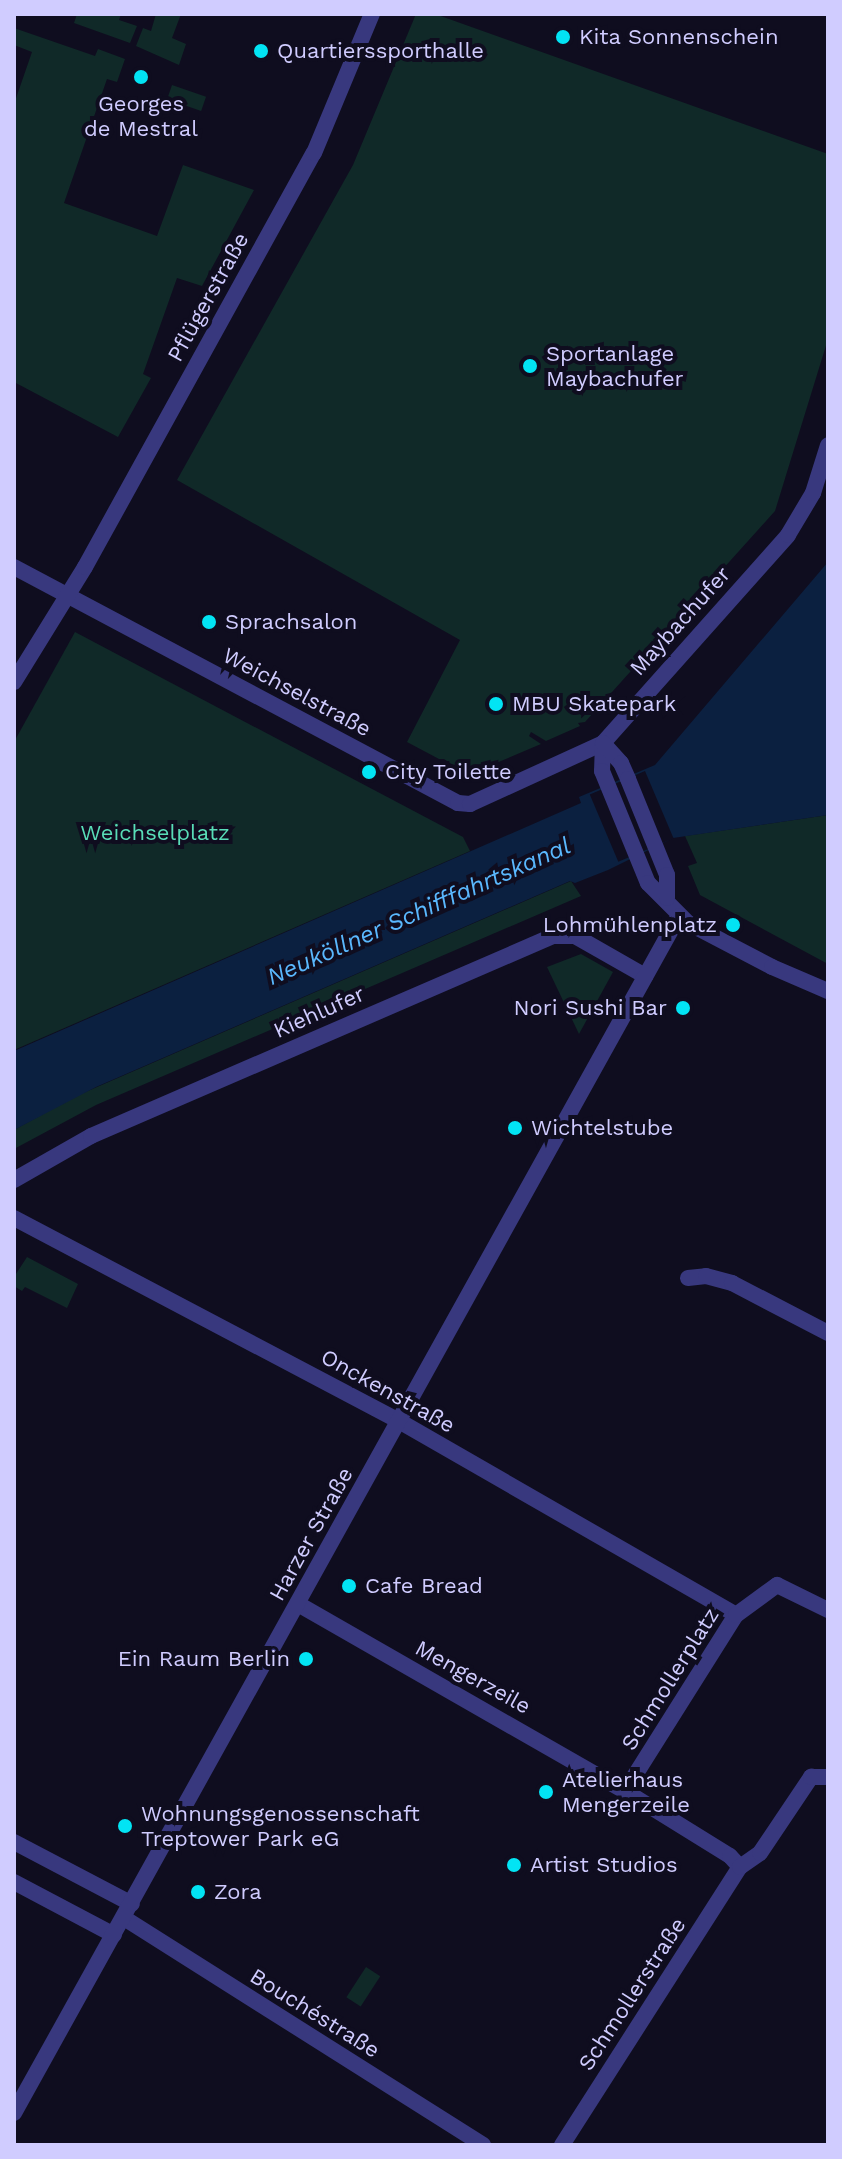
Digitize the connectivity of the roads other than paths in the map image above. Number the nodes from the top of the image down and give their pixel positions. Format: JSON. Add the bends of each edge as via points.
{"nodes":[{"id":1,"x":372,"y":14,"type":"edge"},
{"id":2,"x":828,"y":445,"type":"edge"},
{"id":3,"x":14,"y":567,"type":"edge"},
{"id":4,"x":68,"y":595,"type":"junction"},
{"id":5,"x":14,"y":682,"type":"edge"},
{"id":6,"x":603,"y":743,"type":"junction"},
{"id":7,"x":475,"y":803,"type":"joint"},
{"id":8,"x":667,"y":898,"type":"junction"},
{"id":9,"x":679,"y":916,"type":"junction"},
{"id":10,"x":645,"y":976,"type":"junction"},
{"id":11,"x":828,"y":991,"type":"edge"},
{"id":12,"x":14,"y":1180,"type":"edge"},
{"id":13,"x":14,"y":1218,"type":"edge"},
{"id":14,"x":688,"y":1278,"type":"dead end"},
{"id":15,"x":828,"y":1333,"type":"edge"},
{"id":16,"x":399,"y":1421,"type":"junction"},
{"id":17,"x":826,"y":1603,"type":"edge"},
{"id":18,"x":298,"y":1604,"type":"junction"},
{"id":19,"x":736,"y":1615,"type":"junction"},
{"id":20,"x":828,"y":1777,"type":"edge"},
{"id":21,"x":625,"y":1791,"type":"junction"},
{"id":22,"x":14,"y":1842,"type":"edge"},
{"id":23,"x":740,"y":1867,"type":"junction"},
{"id":24,"x":14,"y":1882,"type":"edge"},
{"id":25,"x":128,"y":1911,"type":"junction"},
{"id":26,"x":114,"y":1935,"type":"junction"},
{"id":27,"x":14,"y":2113,"type":"edge"},
{"id":28,"x":483,"y":2145,"type":"edge"},
{"id":29,"x":562,"y":2145,"type":"edge"}],
"edges":[{"from":1,"to":4,"type":"street","name":"Pflügerstraße","via":[[314,153]]},
{"from":2,"to":6,"type":"street","name":"Maybachufer","via":[[813,493],[788,535]]},
{"from":3,"to":4,"type":"street","name":"Weichselstraße"},
{"from":4,"to":5,"type":"street"},
{"from":4,"to":7,"type":"street","name":"Weichselstraße","via":[[458,803]]},
{"from":6,"to":7,"type":"street","name":"Maybachufer"},
{"from":6,"to":8,"type":"street","via":[[628,779],[667,875]]},
{"from":6,"to":8,"type":"street","via":[[602,771],[636,855],[648,883]]},
{"from":8,"to":9,"type":"street"},
{"from":9,"to":10,"type":"street"},
{"from":9,"to":11,"type":"street"},
{"from":10,"to":12,"type":"street","name":"Kiehlufer","via":[[575,936],[553,936],[91,1136]]},
{"from":10,"to":16,"type":"street","name":"Harzer Straße"},
{"from":13,"to":16,"type":"street","name":"Onckenstraße"},
{"from":14,"to":15,"type":"street","via":[[706,1276],[732,1283]]},
{"from":16,"to":18,"type":"street","name":"Harzer Straße"},
{"from":16,"to":19,"type":"street","name":"Onckenstraße"},
{"from":17,"to":19,"type":"street","name":"Schmollerplatz","via":[[777,1585]]},
{"from":18,"to":21,"type":"street","name":"Mengerzeile"},
{"from":18,"to":25,"type":"street","name":"Harzer Straße"},
{"from":19,"to":21,"type":"street","name":"Schmollerplatz"},
{"from":20,"to":23,"type":"street","via":[[811,1777],[760,1853]]},
{"from":21,"to":23,"type":"street"},
{"from":22,"to":25,"type":"street","name":"Bouchéstraße"},
{"from":23,"to":29,"type":"street","name":"Schmollerstraße"},
{"from":24,"to":26,"type":"street"},
{"from":25,"to":26,"type":"street","name":"Harzer Straße"},
{"from":25,"to":28,"type":"street","name":"Bouchéstraße"},
{"from":26,"to":27,"type":"street","name":"Harzer Straße"}]}
